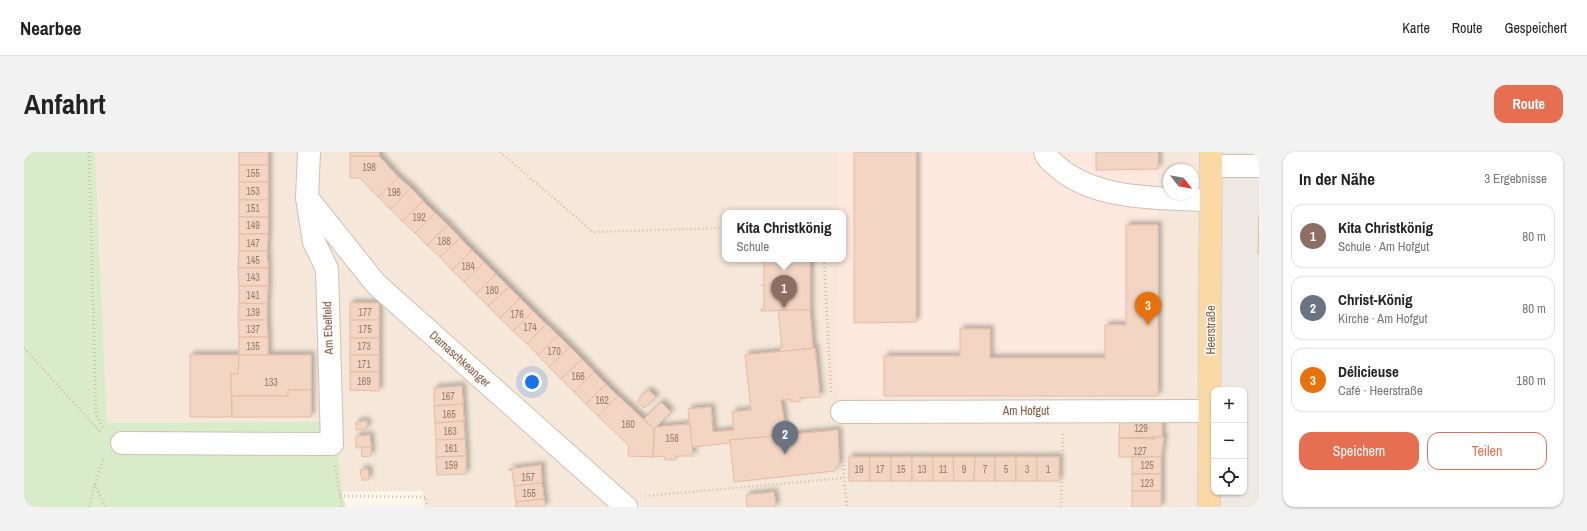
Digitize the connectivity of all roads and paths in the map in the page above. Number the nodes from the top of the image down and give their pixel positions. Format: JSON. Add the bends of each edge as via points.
{"nodes":[{"id":1,"x":89,"y":152,"type":"edge"},
{"id":2,"x":308,"y":152,"type":"edge"},
{"id":3,"x":500,"y":152,"type":"edge"},
{"id":4,"x":1045,"y":152,"type":"edge"},
{"id":5,"x":1211,"y":159,"type":"edge"},
{"id":6,"x":1259,"y":166,"type":"edge"},
{"id":7,"x":307,"y":198,"type":"junction"},
{"id":8,"x":1211,"y":200,"type":"junction"},
{"id":9,"x":722,"y":228,"type":"edge"},
{"id":10,"x":824,"y":262,"type":"edge"},
{"id":11,"x":24,"y":348,"type":"edge"},
{"id":12,"x":1211,"y":387,"type":"edge"},
{"id":13,"x":1064,"y":411,"type":"junction"},
{"id":14,"x":1211,"y":411,"type":"joint"},
{"id":15,"x":842,"y":412,"type":"junction"},
{"id":16,"x":111,"y":439,"type":"junction"},
{"id":17,"x":332,"y":444,"type":"junction"},
{"id":18,"x":105,"y":457,"type":"dead end"},
{"id":19,"x":844,"y":478,"type":"junction"},
{"id":20,"x":94,"y":484,"type":"junction"},
{"id":21,"x":340,"y":496,"type":"junction"},
{"id":22,"x":622,"y":503,"type":"edge"},
{"id":23,"x":89,"y":507,"type":"edge"},
{"id":24,"x":105,"y":507,"type":"edge"},
{"id":25,"x":342,"y":507,"type":"edge"},
{"id":26,"x":428,"y":507,"type":"edge"},
{"id":27,"x":847,"y":507,"type":"edge"},
{"id":28,"x":1062,"y":507,"type":"edge"},
{"id":29,"x":1209,"y":507,"type":"edge"}],
"edges":[{"from":1,"to":16,"type":"path","via":[[96,414]]},
{"from":2,"to":7,"type":"street","name":"Am Ebelfeld"},
{"from":3,"to":9,"type":"path","via":[[593,232]]},
{"from":4,"to":8,"type":"street","via":[[1047,157],[1069,176],[1095,187],[1127,196]]},
{"from":5,"to":6,"type":"street"},
{"from":5,"to":8,"type":"main road","name":"Heerstraße"},
{"from":7,"to":17,"type":"street","name":"Am Ebelfeld","via":[[314,242],[327,268]]},
{"from":7,"to":22,"type":"street","name":"Damaschkeanger","via":[[376,284]]},
{"from":8,"to":12,"type":"main road","name":"Heerstraße"},
{"from":10,"to":15,"type":"path","via":[[832,412]]},
{"from":11,"to":16,"type":"path"},
{"from":13,"to":14,"type":"street","name":"Am Hofgut"},
{"from":13,"to":15,"type":"street","name":"Am Hofgut"},
{"from":13,"to":28,"type":"path"},
{"from":14,"to":29,"type":"main road","name":"Heerstraße"},
{"from":15,"to":19,"type":"path"},
{"from":16,"to":17,"type":"street"},
{"from":17,"to":21,"type":"path"},
{"from":18,"to":20,"type":"path"},
{"from":19,"to":22,"type":"path"},
{"from":19,"to":27,"type":"path"},
{"from":20,"to":23,"type":"path"},
{"from":20,"to":24,"type":"path"},
{"from":21,"to":25,"type":"path"},
{"from":21,"to":26,"type":"path","via":[[426,497]]}]}
